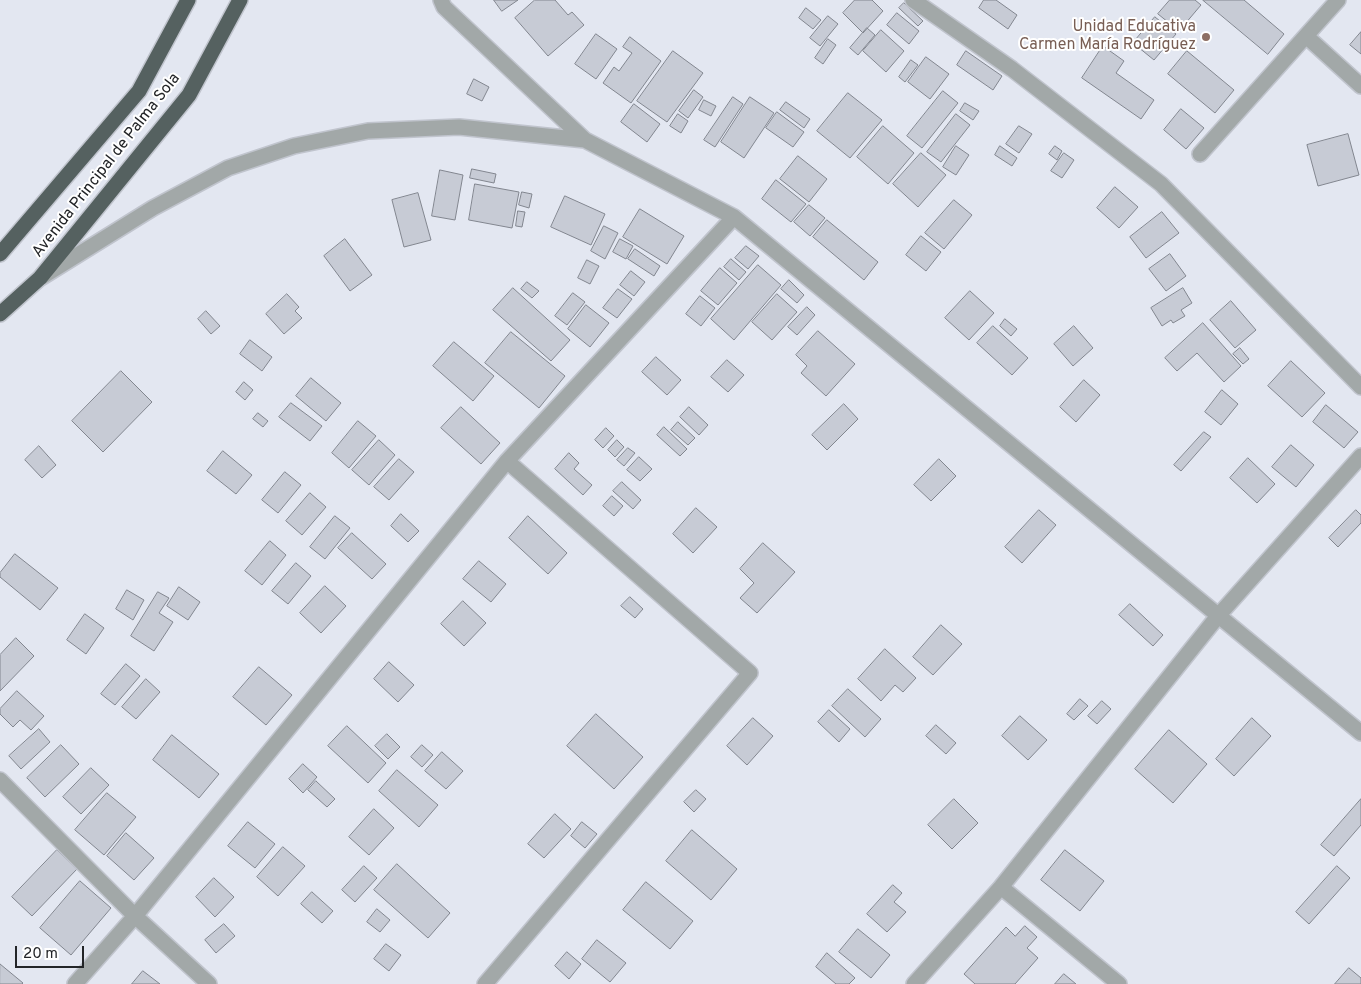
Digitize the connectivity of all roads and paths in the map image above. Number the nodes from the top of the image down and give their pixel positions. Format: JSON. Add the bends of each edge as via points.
{"nodes":[{"id":1,"x":188,"y":0,"type":"edge"},
{"id":2,"x":240,"y":0,"type":"edge"},
{"id":3,"x":441,"y":0,"type":"edge"},
{"id":4,"x":913,"y":0,"type":"edge"},
{"id":5,"x":1338,"y":0,"type":"edge"},
{"id":6,"x":1306,"y":36,"type":"junction"},
{"id":7,"x":1361,"y":86,"type":"edge"},
{"id":8,"x":585,"y":140,"type":"junction"},
{"id":9,"x":1200,"y":154,"type":"dead end"},
{"id":10,"x":734,"y":217,"type":"junction"},
{"id":11,"x":0,"y":254,"type":"edge"},
{"id":12,"x":40,"y":278,"type":"junction"},
{"id":13,"x":0,"y":314,"type":"edge"},
{"id":14,"x":1361,"y":387,"type":"edge"},
{"id":15,"x":1361,"y":456,"type":"edge"},
{"id":16,"x":507,"y":461,"type":"junction"},
{"id":17,"x":1218,"y":616,"type":"junction"},
{"id":18,"x":1361,"y":733,"type":"edge"},
{"id":19,"x":0,"y":780,"type":"edge"},
{"id":20,"x":1002,"y":888,"type":"junction"},
{"id":21,"x":135,"y":916,"type":"junction"},
{"id":22,"x":75,"y":984,"type":"edge"},
{"id":23,"x":209,"y":984,"type":"edge"},
{"id":24,"x":485,"y":984,"type":"edge"},
{"id":25,"x":914,"y":984,"type":"edge"},
{"id":26,"x":1119,"y":984,"type":"edge"}],
"edges":[{"from":1,"to":11,"type":"highway","name":"Avenida Principal de Palma Sola","via":[[139,91]]},
{"from":2,"to":12,"type":"highway","name":"Avenida Principal de Palma Sola","via":[[189,95]]},
{"from":3,"to":8,"type":"street","via":[[444,7]]},
{"from":4,"to":14,"type":"street","via":[[1012,69],[1161,184]]},
{"from":5,"to":6,"type":"street"},
{"from":6,"to":7,"type":"street"},
{"from":6,"to":9,"type":"street"},
{"from":8,"to":10,"type":"street"},
{"from":8,"to":12,"type":"street","via":[[459,127],[368,130],[294,146],[228,168],[153,208]]},
{"from":10,"to":16,"type":"street"},
{"from":10,"to":17,"type":"street"},
{"from":12,"to":13,"type":"highway","name":"Avenida Principal de Palma Sola"},
{"from":15,"to":17,"type":"street"},
{"from":16,"to":21,"type":"street"},
{"from":16,"to":24,"type":"street","via":[[750,673]]},
{"from":17,"to":18,"type":"street"},
{"from":17,"to":20,"type":"street"},
{"from":19,"to":21,"type":"street"},
{"from":20,"to":25,"type":"street"},
{"from":20,"to":26,"type":"street"},
{"from":21,"to":22,"type":"street"},
{"from":21,"to":23,"type":"street"}]}
